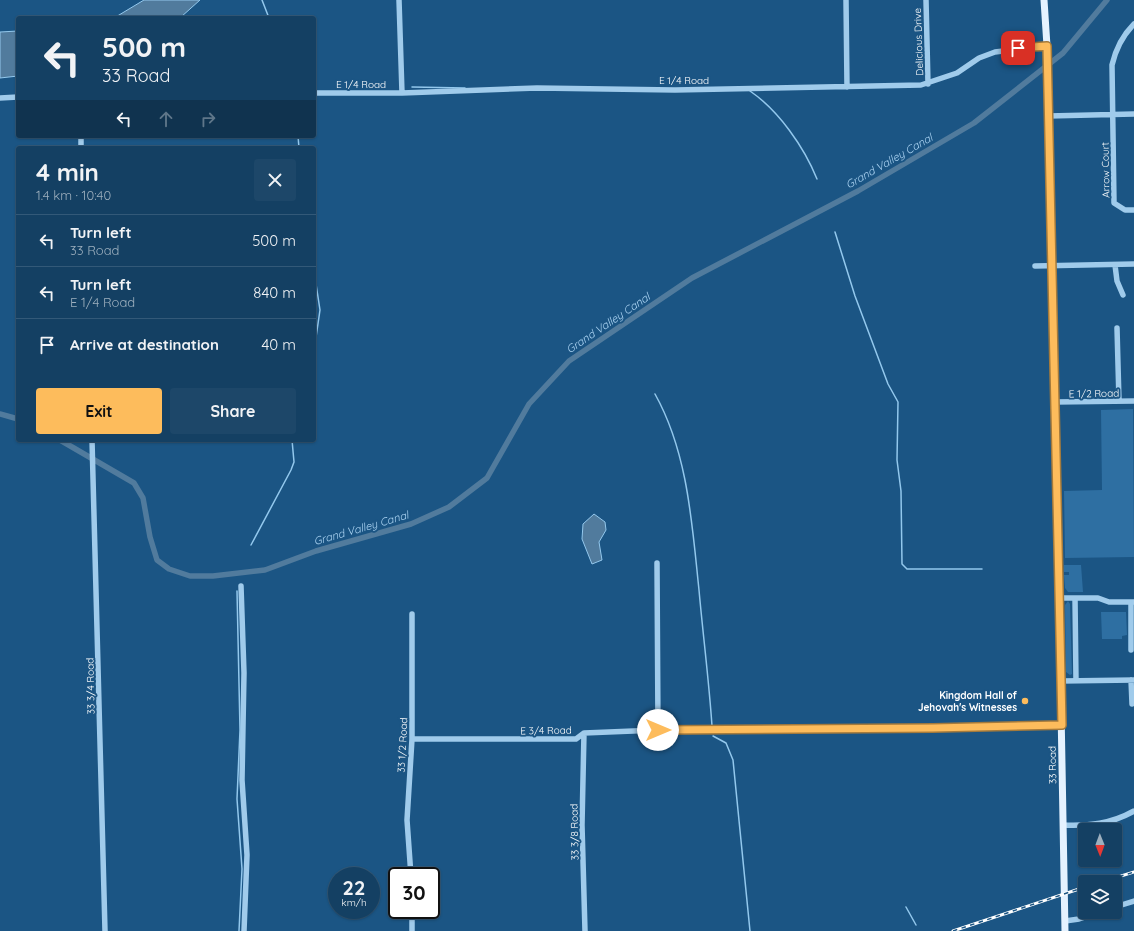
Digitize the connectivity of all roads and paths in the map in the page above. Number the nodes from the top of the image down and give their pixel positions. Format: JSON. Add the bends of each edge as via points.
{"nodes":[{"id":1,"x":400,"y":0,"type":"edge"},
{"id":2,"x":846,"y":0,"type":"edge"},
{"id":3,"x":926,"y":0,"type":"edge"},
{"id":4,"x":1044,"y":0,"type":"edge"},
{"id":5,"x":1133,"y":26,"type":"edge"},
{"id":6,"x":1047,"y":46,"type":"junction"},
{"id":7,"x":928,"y":84,"type":"junction"},
{"id":8,"x":848,"y":87,"type":"junction"},
{"id":9,"x":316,"y":93,"type":"edge"},
{"id":10,"x":402,"y":93,"type":"junction"},
{"id":11,"x":0,"y":98,"type":"edge"},
{"id":12,"x":16,"y":98,"type":"edge"},
{"id":13,"x":1113,"y":114,"type":"junction"},
{"id":14,"x":1134,"y":114,"type":"edge"},
{"id":15,"x":1048,"y":116,"type":"junction"},
{"id":16,"x":1134,"y":210,"type":"edge"},
{"id":17,"x":1134,"y":264,"type":"edge"},
{"id":18,"x":1115,"y":265,"type":"junction"},
{"id":19,"x":1035,"y":266,"type":"dead end"},
{"id":20,"x":1051,"y":266,"type":"junction"},
{"id":21,"x":1123,"y":295,"type":"dead end"},
{"id":22,"x":1118,"y":328,"type":"dead end"},
{"id":23,"x":1119,"y":401,"type":"junction"},
{"id":24,"x":1134,"y":401,"type":"edge"},
{"id":25,"x":1055,"y":402,"type":"junction"},
{"id":26,"x":92,"y":442,"type":"edge"},
{"id":27,"x":657,"y":563,"type":"dead end"},
{"id":28,"x":242,"y":586,"type":"dead end"},
{"id":29,"x":1060,"y":598,"type":"junction"},
{"id":30,"x":1075,"y":598,"type":"junction"},
{"id":31,"x":1132,"y":602,"type":"edge"},
{"id":32,"x":412,"y":614,"type":"dead end"},
{"id":33,"x":1131,"y":650,"type":"dead end"},
{"id":34,"x":1133,"y":680,"type":"edge"},
{"id":35,"x":1061,"y":681,"type":"junction"},
{"id":36,"x":1076,"y":681,"type":"junction"},
{"id":37,"x":1132,"y":704,"type":"dead end"},
{"id":38,"x":1062,"y":725,"type":"junction"},
{"id":39,"x":658,"y":730,"type":"junction"},
{"id":40,"x":584,"y":733,"type":"junction"},
{"id":41,"x":412,"y":739,"type":"junction"},
{"id":42,"x":1134,"y":811,"type":"edge"},
{"id":43,"x":1063,"y":825,"type":"junction"},
{"id":44,"x":410,"y":867,"type":"edge"},
{"id":45,"x":1134,"y":901,"type":"edge"},
{"id":46,"x":1122,"y":905,"type":"edge"},
{"id":47,"x":412,"y":919,"type":"edge"},
{"id":48,"x":1080,"y":919,"type":"edge"},
{"id":49,"x":1065,"y":921,"type":"junction"},
{"id":50,"x":105,"y":931,"type":"edge"},
{"id":51,"x":244,"y":931,"type":"edge"},
{"id":52,"x":412,"y":931,"type":"edge"},
{"id":53,"x":585,"y":931,"type":"edge"},
{"id":54,"x":1065,"y":931,"type":"edge"}],
"edges":[{"from":1,"to":10,"type":"street"},
{"from":2,"to":8,"type":"street"},
{"from":3,"to":7,"type":"street","name":"Delicious Drive"},
{"from":4,"to":6,"type":"main road","name":"33 Road"},
{"from":5,"to":13,"type":"street","via":[[1121,39],[1115,51],[1112,65]]},
{"from":6,"to":7,"type":"street","name":"E 1/4 Road","via":[[994,52],[979,58],[957,73]]},
{"from":6,"to":15,"type":"main road","name":"33 Road"},
{"from":7,"to":8,"type":"street","name":"E 1/4 Road"},
{"from":8,"to":10,"type":"street","name":"E 1/4 Road","via":[[675,90],[537,88]]},
{"from":9,"to":10,"type":"street","name":"E 1/4 Road"},
{"from":11,"to":12,"type":"street"},
{"from":13,"to":14,"type":"street"},
{"from":13,"to":15,"type":"street"},
{"from":13,"to":16,"type":"street","name":"Arrow Court","via":[[1114,203],[1124,210]]},
{"from":15,"to":20,"type":"main road","name":"33 Road"},
{"from":17,"to":18,"type":"street"},
{"from":18,"to":20,"type":"street"},
{"from":18,"to":21,"type":"street","via":[[1117,281]]},
{"from":19,"to":20,"type":"street"},
{"from":20,"to":25,"type":"main road","name":"33 Road"},
{"from":22,"to":23,"type":"street"},
{"from":23,"to":24,"type":"street","name":"E 1/2 Road"},
{"from":23,"to":25,"type":"street","name":"E 1/2 Road"},
{"from":25,"to":29,"type":"main road","name":"33 Road"},
{"from":26,"to":50,"type":"street","name":"33 3/4 Road"},
{"from":27,"to":39,"type":"street"},
{"from":28,"to":51,"type":"street","via":[[242,780],[247,855]]},
{"from":29,"to":30,"type":"street"},
{"from":29,"to":35,"type":"main road","name":"33 Road"},
{"from":30,"to":31,"type":"street"},
{"from":30,"to":36,"type":"street"},
{"from":31,"to":33,"type":"street"},
{"from":32,"to":41,"type":"street","name":"33 1/2 Road"},
{"from":34,"to":36,"type":"street"},
{"from":34,"to":37,"type":"street"},
{"from":35,"to":36,"type":"street"},
{"from":35,"to":38,"type":"main road","name":"33 Road"},
{"from":38,"to":39,"type":"street","name":"E 3/4 Road"},
{"from":38,"to":43,"type":"main road","name":"33 Road"},
{"from":39,"to":40,"type":"street","name":"E 3/4 Road"},
{"from":40,"to":41,"type":"street","name":"E 3/4 Road","via":[[576,739]]},
{"from":40,"to":53,"type":"street","name":"33 3/8 Road","via":[[582,825]]},
{"from":41,"to":44,"type":"street","name":"33 1/2 Road","via":[[407,820]]},
{"from":42,"to":43,"type":"street","via":[[1095,825]]},
{"from":43,"to":49,"type":"main road","name":"33 Road"},
{"from":45,"to":46,"type":"street"},
{"from":47,"to":52,"type":"street"},
{"from":48,"to":49,"type":"street"},
{"from":49,"to":54,"type":"main road","name":"33 Road"}]}
